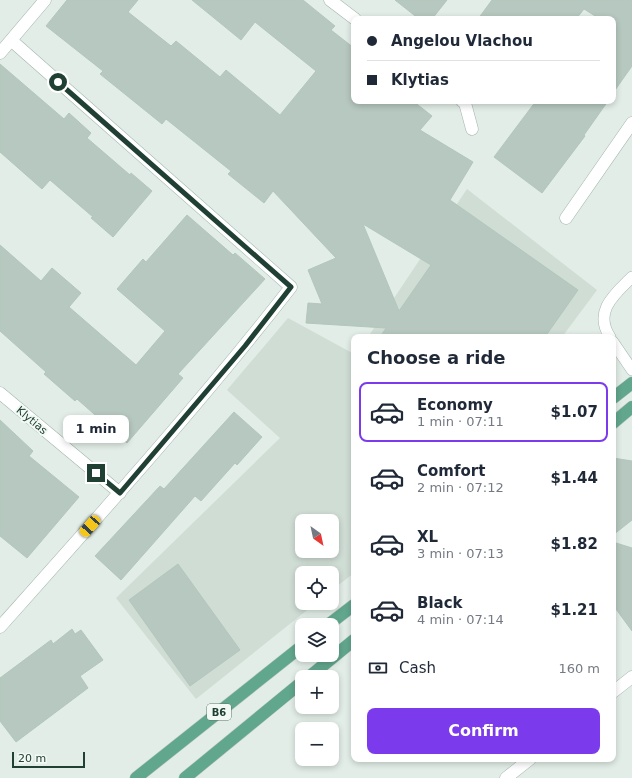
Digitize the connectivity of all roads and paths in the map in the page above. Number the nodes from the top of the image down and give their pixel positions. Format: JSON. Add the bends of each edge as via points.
{"nodes":[{"id":1,"x":45,"y":0,"type":"edge"},
{"id":2,"x":330,"y":0,"type":"edge"},
{"id":3,"x":351,"y":16,"type":"edge"},
{"id":4,"x":12,"y":41,"type":"junction"},
{"id":5,"x":0,"y":53,"type":"edge"},
{"id":6,"x":465,"y":104,"type":"edge"},
{"id":7,"x":632,"y":123,"type":"edge"},
{"id":8,"x":472,"y":129,"type":"dead end"},
{"id":9,"x":566,"y":218,"type":"dead end"},
{"id":10,"x":632,"y":277,"type":"edge"},
{"id":11,"x":608,"y":334,"type":"edge"},
{"id":12,"x":616,"y":346,"type":"edge"},
{"id":13,"x":632,"y":370,"type":"edge"},
{"id":14,"x":632,"y":383,"type":"edge"},
{"id":15,"x":0,"y":393,"type":"edge"},
{"id":16,"x":616,"y":396,"type":"edge"},
{"id":17,"x":632,"y":407,"type":"edge"},
{"id":18,"x":616,"y":420,"type":"edge"},
{"id":19,"x":120,"y":493,"type":"junction"},
{"id":20,"x":351,"y":607,"type":"edge"},
{"id":21,"x":337,"y":618,"type":"edge"},
{"id":22,"x":0,"y":627,"type":"edge"},
{"id":23,"x":351,"y":642,"type":"edge"},
{"id":24,"x":295,"y":652,"type":"edge"},
{"id":25,"x":318,"y":670,"type":"edge"},
{"id":26,"x":631,"y":679,"type":"edge"},
{"id":27,"x":295,"y":688,"type":"edge"},
{"id":28,"x":616,"y":690,"type":"edge"},
{"id":29,"x":526,"y":762,"type":"edge"},
{"id":30,"x":193,"y":776,"type":"edge"},
{"id":31,"x":136,"y":778,"type":"edge"},
{"id":32,"x":506,"y":778,"type":"edge"}],
"edges":[{"from":1,"to":4,"type":"street"},
{"from":2,"to":3,"type":"street"},
{"from":4,"to":5,"type":"street"},
{"from":4,"to":19,"type":"street","via":[[291,287],[245,346]]},
{"from":6,"to":8,"type":"street"},
{"from":7,"to":9,"type":"street"},
{"from":10,"to":11,"type":"lane","via":[[610,298],[603,314]]},
{"from":12,"to":13,"type":"lane"},
{"from":14,"to":16,"type":"main road"},
{"from":15,"to":19,"type":"street","name":"Klytias"},
{"from":17,"to":18,"type":"main road"},
{"from":19,"to":22,"type":"street"},
{"from":20,"to":21,"type":"main road"},
{"from":23,"to":25,"type":"main road"},
{"from":24,"to":31,"type":"main road","number":"B6"},
{"from":26,"to":28,"type":"street"},
{"from":27,"to":30,"type":"main road","number":"B6"},
{"from":29,"to":32,"type":"street"}]}
